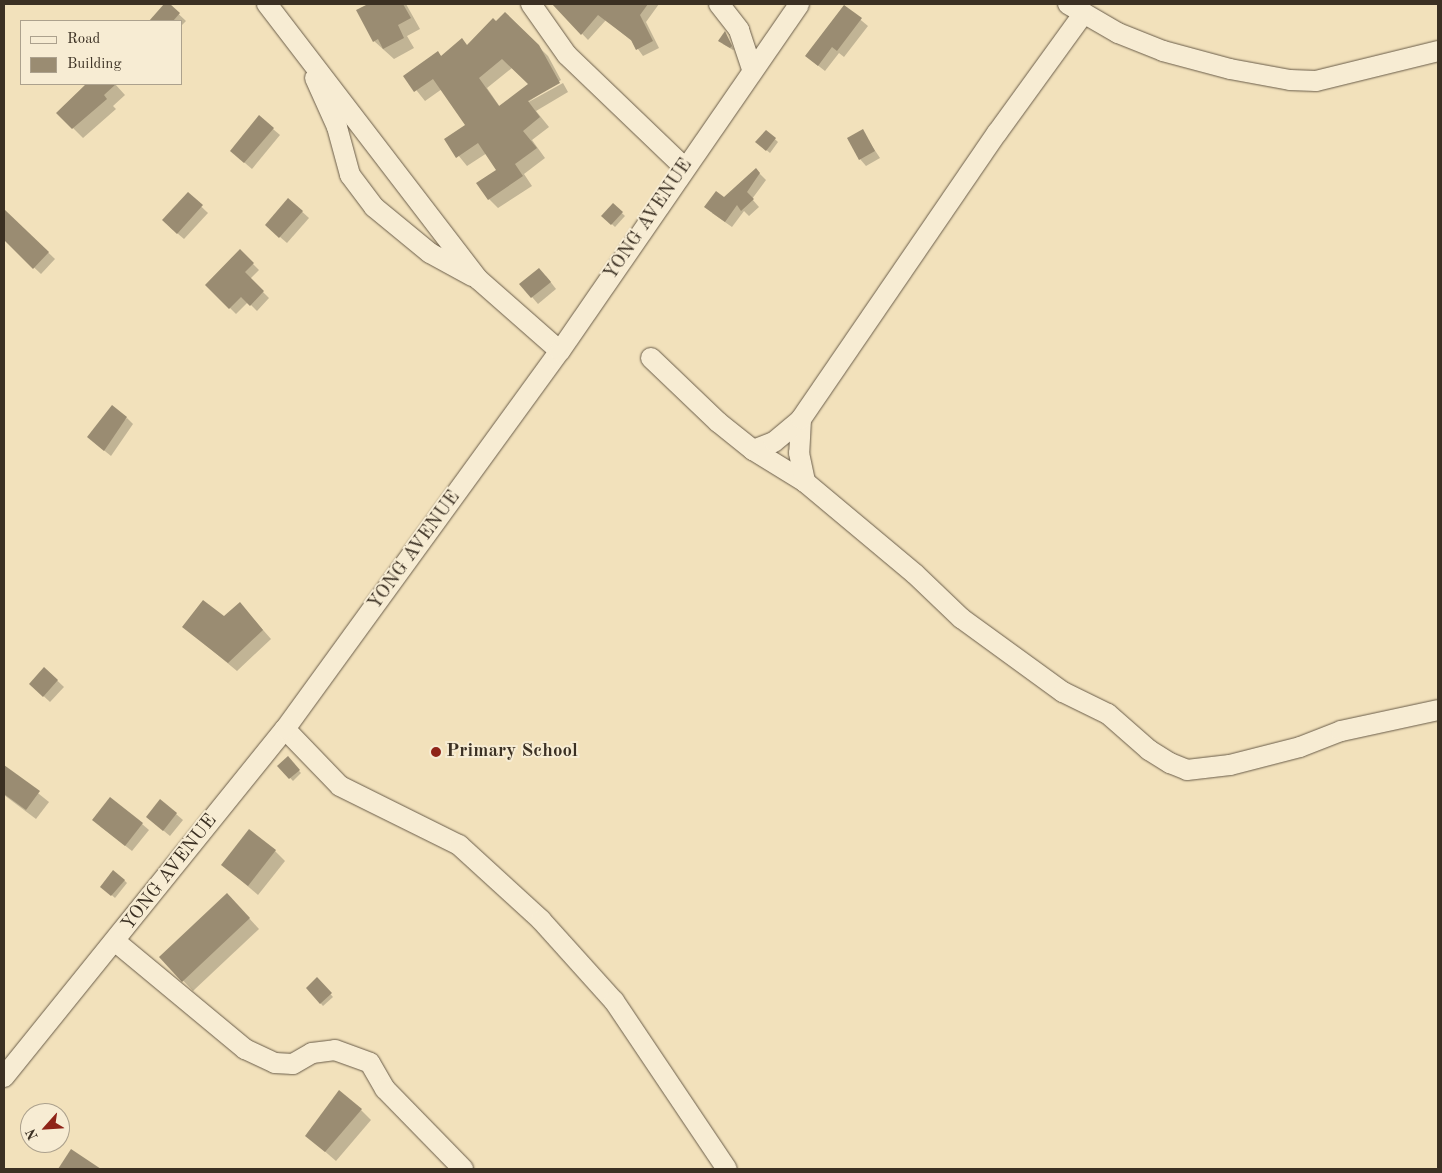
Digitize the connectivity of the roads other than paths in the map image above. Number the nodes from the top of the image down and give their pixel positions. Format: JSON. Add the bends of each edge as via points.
{"nodes":[{"id":1,"x":268,"y":4,"type":"edge"},
{"id":2,"x":531,"y":4,"type":"edge"},
{"id":3,"x":719,"y":4,"type":"edge"},
{"id":4,"x":799,"y":4,"type":"edge"},
{"id":5,"x":1076,"y":9,"type":"edge"},
{"id":6,"x":303,"y":50,"type":"junction"},
{"id":7,"x":1438,"y":51,"type":"edge"},
{"id":8,"x":752,"y":69,"type":"junction"},
{"id":9,"x":685,"y":168,"type":"junction"},
{"id":10,"x":478,"y":279,"type":"junction"},
{"id":11,"x":560,"y":351,"type":"junction"},
{"id":12,"x":651,"y":358,"type":"dead end"},
{"id":13,"x":801,"y":419,"type":"junction"},
{"id":14,"x":753,"y":450,"type":"junction"},
{"id":15,"x":805,"y":482,"type":"junction"},
{"id":16,"x":1438,"y":710,"type":"edge"},
{"id":17,"x":285,"y":729,"type":"junction"},
{"id":18,"x":116,"y":942,"type":"junction"},
{"id":19,"x":4,"y":1077,"type":"edge"},
{"id":20,"x":464,"y":1169,"type":"edge"},
{"id":21,"x":727,"y":1169,"type":"edge"}],
"edges":[{"from":1,"to":6,"type":"street"},
{"from":2,"to":9,"type":"street","via":[[567,55]]},
{"from":3,"to":8,"type":"street","via":[[739,30]]},
{"from":4,"to":8,"type":"street","name":"YONG AVENUE"},
{"from":5,"to":7,"type":"street","via":[[1118,33],[1163,51],[1230,69],[1290,80],[1316,81]]},
{"from":5,"to":13,"type":"street","via":[[997,132]]},
{"from":6,"to":10,"type":"street"},
{"from":6,"to":10,"type":"street","via":[[337,127],[350,175],[374,207],[430,254]]},
{"from":8,"to":9,"type":"street","name":"YONG AVENUE"},
{"from":9,"to":11,"type":"street","name":"YONG AVENUE"},
{"from":10,"to":11,"type":"street"},
{"from":11,"to":17,"type":"street","name":"YONG AVENUE"},
{"from":12,"to":14,"type":"street","via":[[718,422]]},
{"from":13,"to":14,"type":"street","via":[[774,442]]},
{"from":13,"to":15,"type":"street","via":[[799,453]]},
{"from":14,"to":15,"type":"street"},
{"from":15,"to":16,"type":"street","via":[[915,574],[961,618],[1063,692],[1108,714],[1149,750],[1187,770],[1230,764],[1300,747],[1341,731]]},
{"from":17,"to":18,"type":"street","name":"YONG AVENUE"},
{"from":17,"to":21,"type":"street","via":[[340,786],[459,845],[541,920],[614,1001]]},
{"from":18,"to":19,"type":"street","name":"YONG AVENUE"},
{"from":18,"to":20,"type":"street","via":[[245,1049],[275,1063],[293,1064],[312,1053],[335,1050],[370,1063],[385,1088]]}]}
